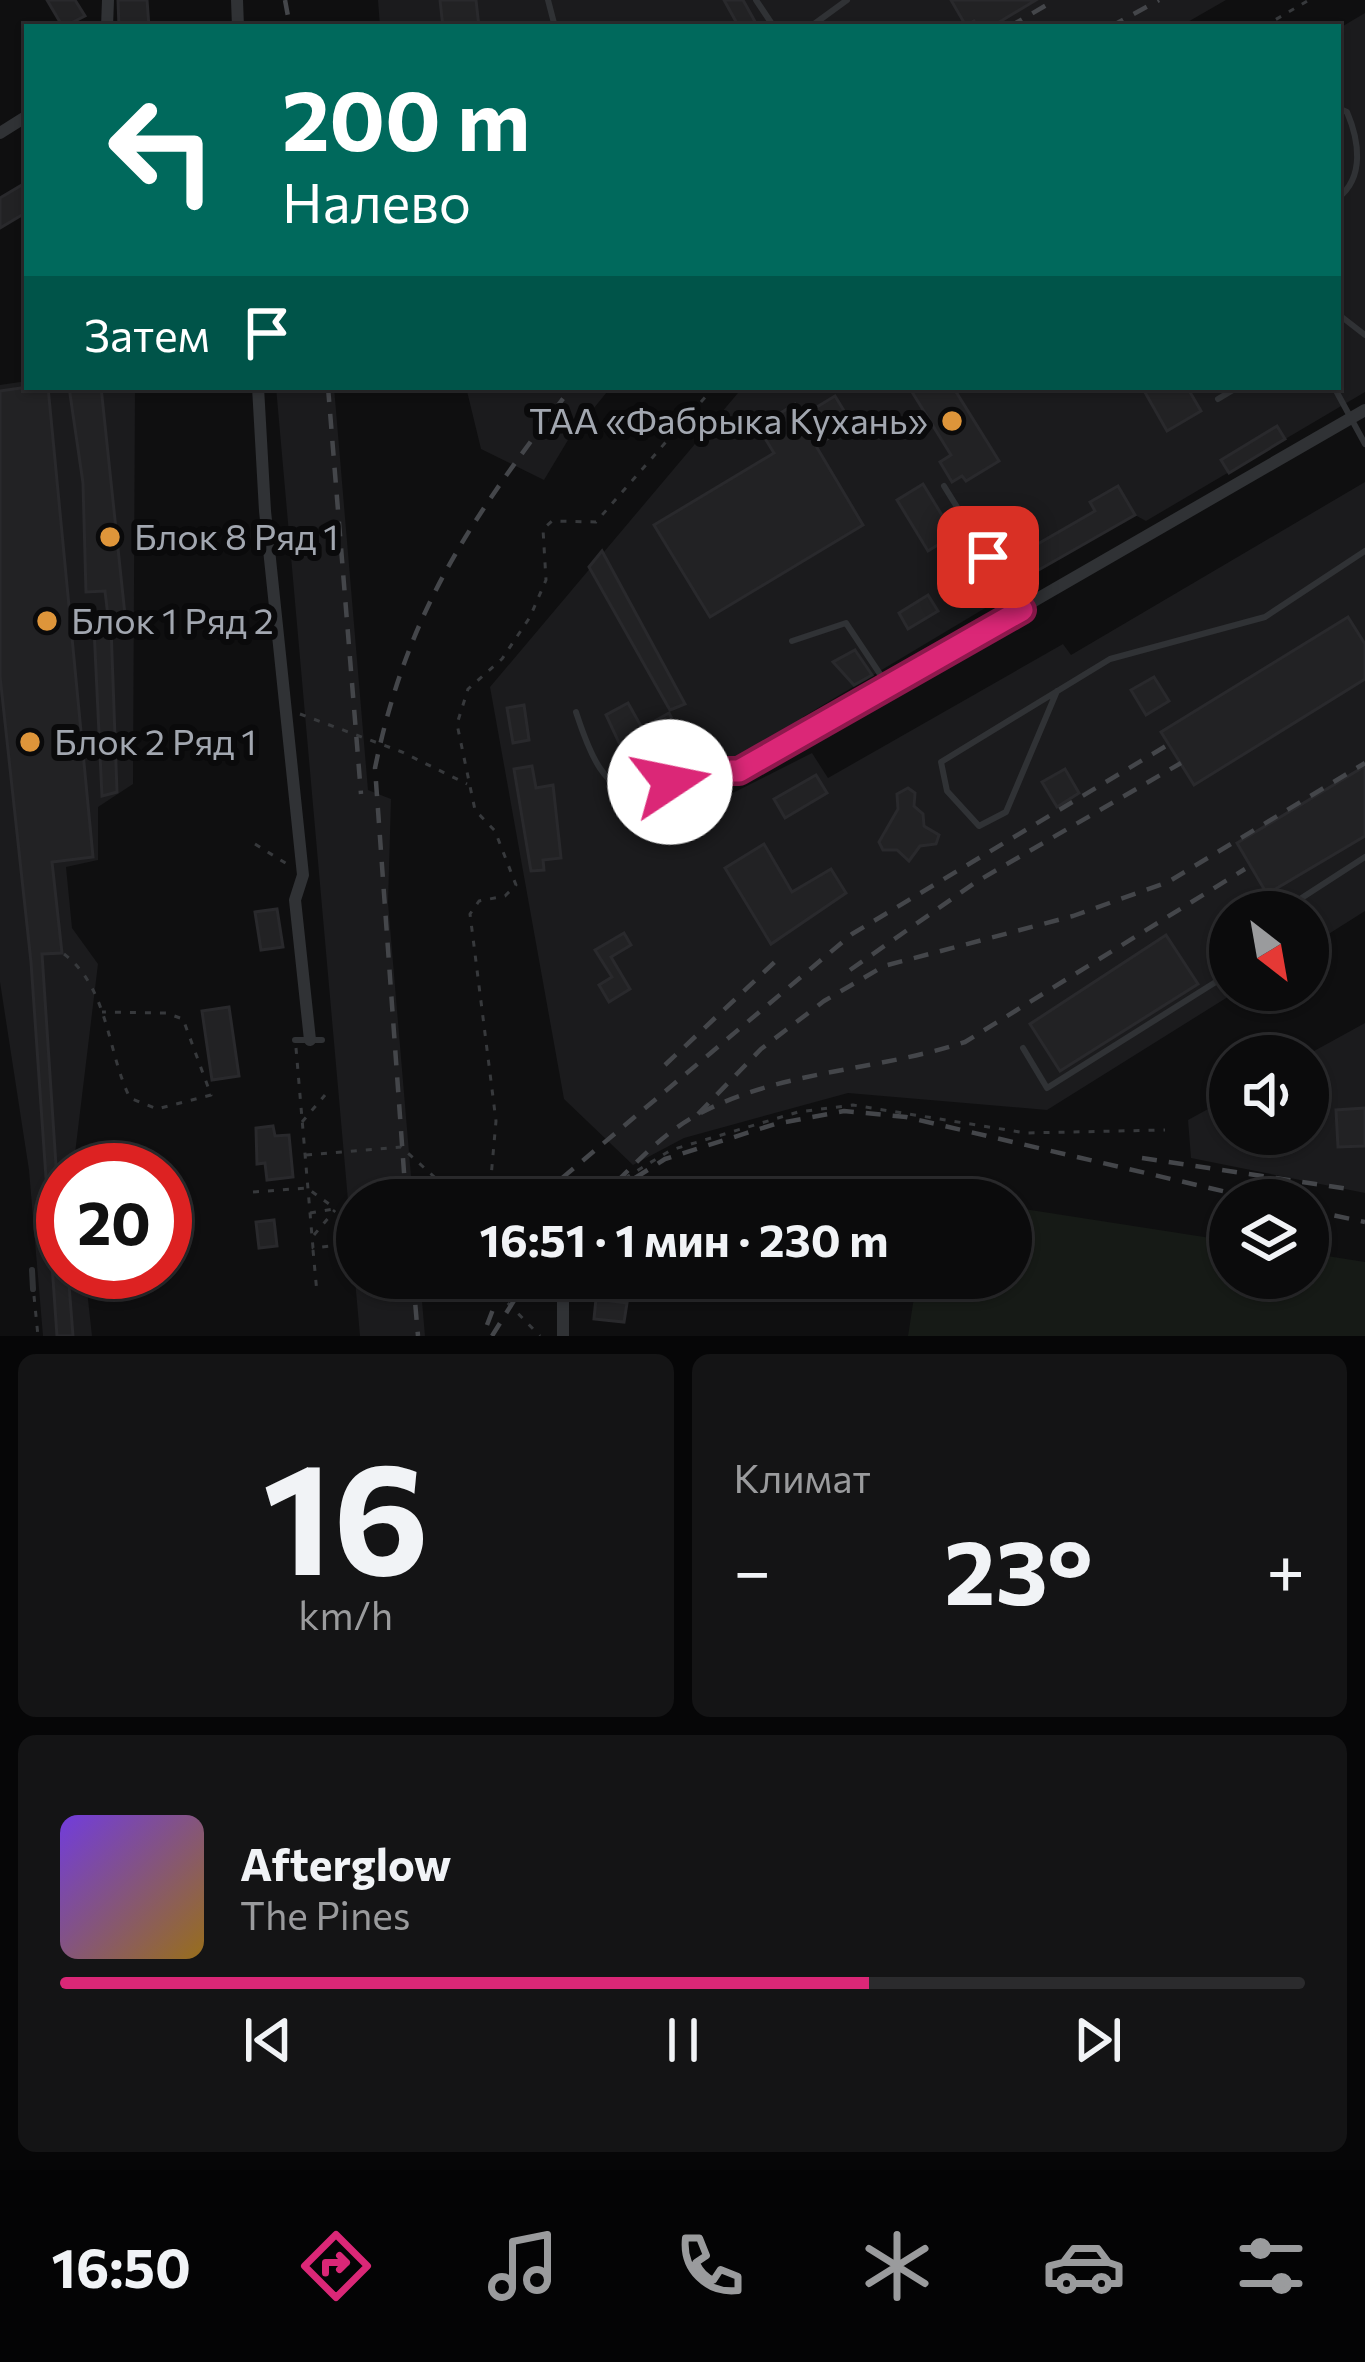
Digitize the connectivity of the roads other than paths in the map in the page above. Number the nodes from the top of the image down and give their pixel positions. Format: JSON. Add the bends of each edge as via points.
{"nodes":[{"id":1,"x":847,"y":0,"type":"edge"},
{"id":2,"x":814,"y":24,"type":"edge"},
{"id":3,"x":1341,"y":109,"type":"edge"},
{"id":4,"x":1341,"y":193,"type":"edge"},
{"id":5,"x":1341,"y":316,"type":"edge"},
{"id":6,"x":1365,"y":335,"type":"edge"},
{"id":7,"x":258,"y":390,"type":"edge"},
{"id":8,"x":1233,"y":390,"type":"edge"},
{"id":9,"x":1337,"y":390,"type":"edge"},
{"id":10,"x":1218,"y":399,"type":"dead end"},
{"id":11,"x":1359,"y":414,"type":"edge"},
{"id":12,"x":1365,"y":444,"type":"edge"},
{"id":13,"x":944,"y":485,"type":"dead end"},
{"id":14,"x":1365,"y":551,"type":"edge"},
{"id":15,"x":1022,"y":610,"type":"junction"},
{"id":16,"x":792,"y":641,"type":"dead end"},
{"id":17,"x":889,"y":686,"type":"junction"},
{"id":18,"x":1057,"y":691,"type":"junction"},
{"id":19,"x":576,"y":712,"type":"dead end"},
{"id":20,"x":710,"y":771,"type":"joint"},
{"id":21,"x":1365,"y":857,"type":"edge"},
{"id":22,"x":1312,"y":891,"type":"edge"},
{"id":23,"x":1209,"y":986,"type":"edge"},
{"id":24,"x":309,"y":1040,"type":"road end"},
{"id":25,"x":1023,"y":1048,"type":"dead end"},
{"id":26,"x":32,"y":1270,"type":"dead end"},
{"id":27,"x":33,"y":1289,"type":"road end"},
{"id":28,"x":563,"y":1299,"type":"edge"},
{"id":29,"x":563,"y":1336,"type":"edge"}],
"edges":[{"from":1,"to":2,"type":"lane"},
{"from":3,"to":4,"type":"lane","via":[[1357,135],[1358,165]]},
{"from":5,"to":6,"type":"lane"},
{"from":7,"to":24,"type":"street","via":[[304,875],[295,900]]},
{"from":8,"to":10,"type":"lane"},
{"from":9,"to":11,"type":"lane"},
{"from":11,"to":12,"type":"lane"},
{"from":11,"to":15,"type":"street"},
{"from":13,"to":15,"type":"lane"},
{"from":14,"to":18,"type":"lane","via":[[1264,617],[1109,658]]},
{"from":15,"to":17,"type":"street"},
{"from":16,"to":17,"type":"lane","via":[[846,623]]},
{"from":17,"to":20,"type":"street","via":[[739,771]]},
{"from":18,"to":18,"type":"lane","via":[[941,762],[947,791],[980,826],[1006,812]]},
{"from":19,"to":20,"type":"lane","via":[[592,759],[633,791]]},
{"from":21,"to":22,"type":"lane"},
{"from":23,"to":25,"type":"lane","via":[[1047,1088]]},
{"from":26,"to":27,"type":"lane"},
{"from":28,"to":29,"type":"street"}]}
